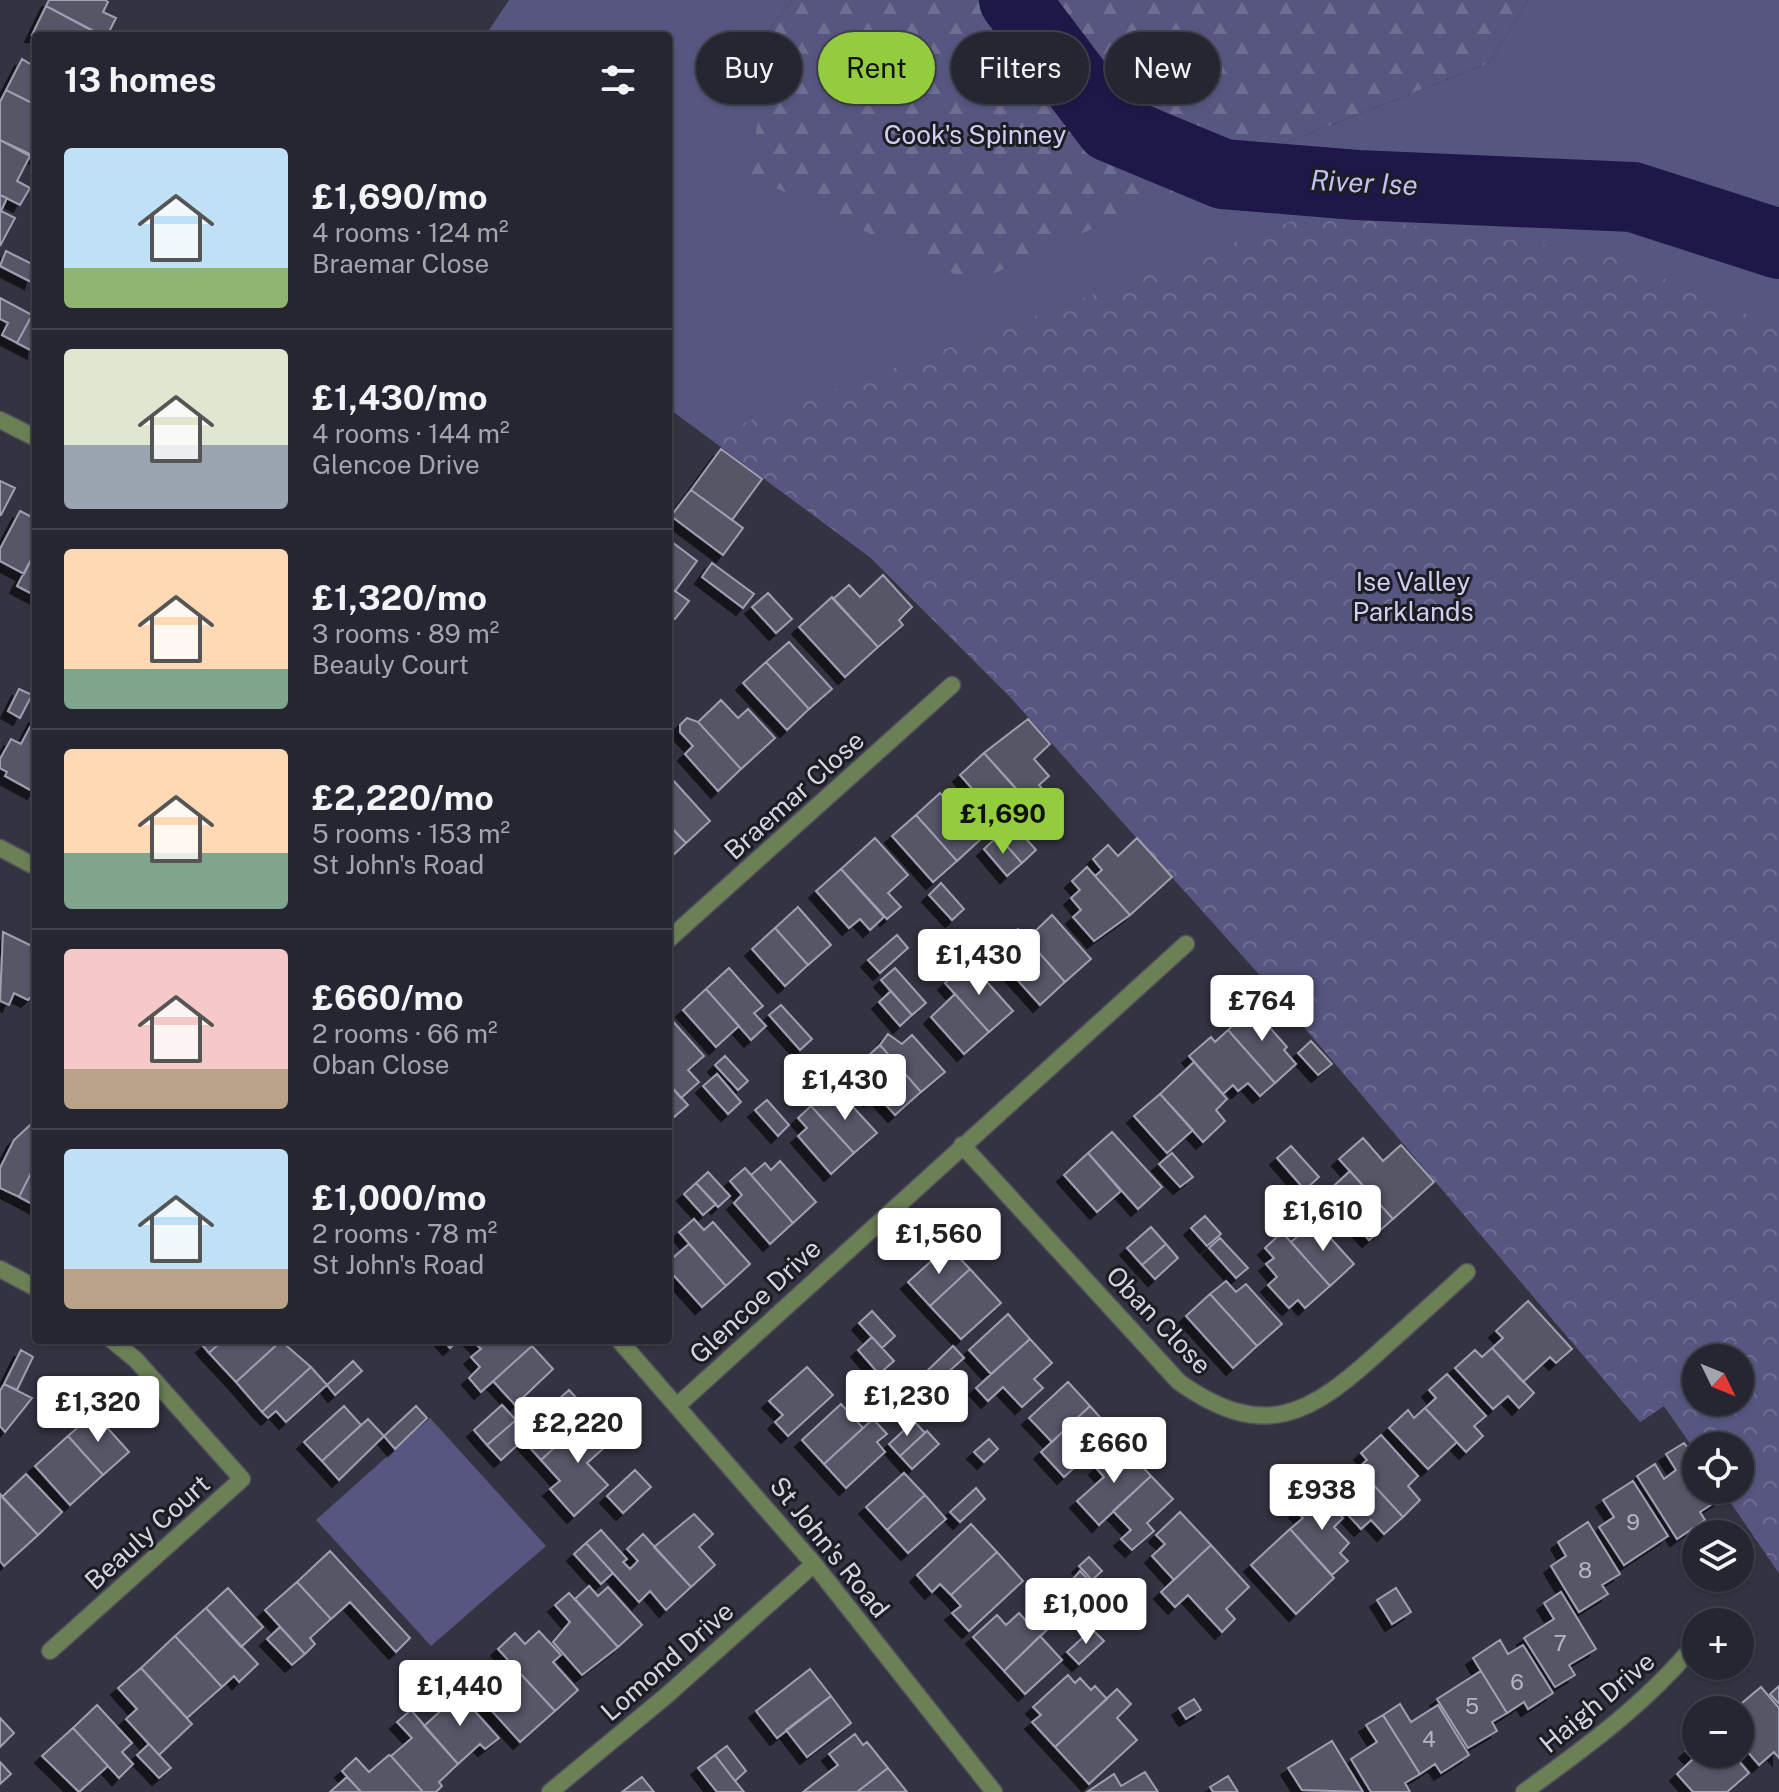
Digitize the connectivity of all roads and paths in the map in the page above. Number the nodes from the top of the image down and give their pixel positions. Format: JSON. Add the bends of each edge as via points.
{"nodes":[{"id":1,"x":0,"y":420,"type":"edge"},
{"id":2,"x":32,"y":436,"type":"edge"},
{"id":3,"x":952,"y":685,"type":"dead end"},
{"id":4,"x":0,"y":848,"type":"edge"},
{"id":5,"x":32,"y":865,"type":"edge"},
{"id":6,"x":672,"y":936,"type":"edge"},
{"id":7,"x":1186,"y":944,"type":"dead end"},
{"id":8,"x":962,"y":1145,"type":"junction"},
{"id":9,"x":0,"y":1269,"type":"edge"},
{"id":10,"x":1467,"y":1272,"type":"dead end"},
{"id":11,"x":32,"y":1286,"type":"edge"},
{"id":12,"x":117,"y":1344,"type":"edge"},
{"id":13,"x":623,"y":1344,"type":"edge"},
{"id":14,"x":678,"y":1405,"type":"junction"},
{"id":15,"x":814,"y":1564,"type":"junction"},
{"id":16,"x":50,"y":1651,"type":"dead end"},
{"id":17,"x":1682,"y":1660,"type":"edge"},
{"id":18,"x":550,"y":1792,"type":"edge"},
{"id":19,"x":994,"y":1792,"type":"edge"},
{"id":20,"x":1524,"y":1792,"type":"edge"}],
"edges":[{"from":1,"to":2,"type":"street"},
{"from":3,"to":6,"type":"street","name":"Braemar Close"},
{"from":4,"to":5,"type":"street"},
{"from":7,"to":8,"type":"street","name":"Glencoe Drive"},
{"from":8,"to":10,"type":"street","name":"Oban Close","via":[[1179,1382],[1212,1405],[1250,1416],[1292,1413],[1332,1394]]},
{"from":8,"to":14,"type":"street","name":"Glencoe Drive"},
{"from":9,"to":11,"type":"street"},
{"from":12,"to":16,"type":"street","name":"Beauly Court","via":[[242,1479]]},
{"from":13,"to":14,"type":"street","name":"St John's Road"},
{"from":14,"to":15,"type":"street","name":"St John's Road"},
{"from":15,"to":18,"type":"street","name":"Lomond Drive"},
{"from":15,"to":19,"type":"street","name":"St John's Road"},
{"from":17,"to":20,"type":"street","name":"Haigh Drive","via":[[1575,1755]]}]}
